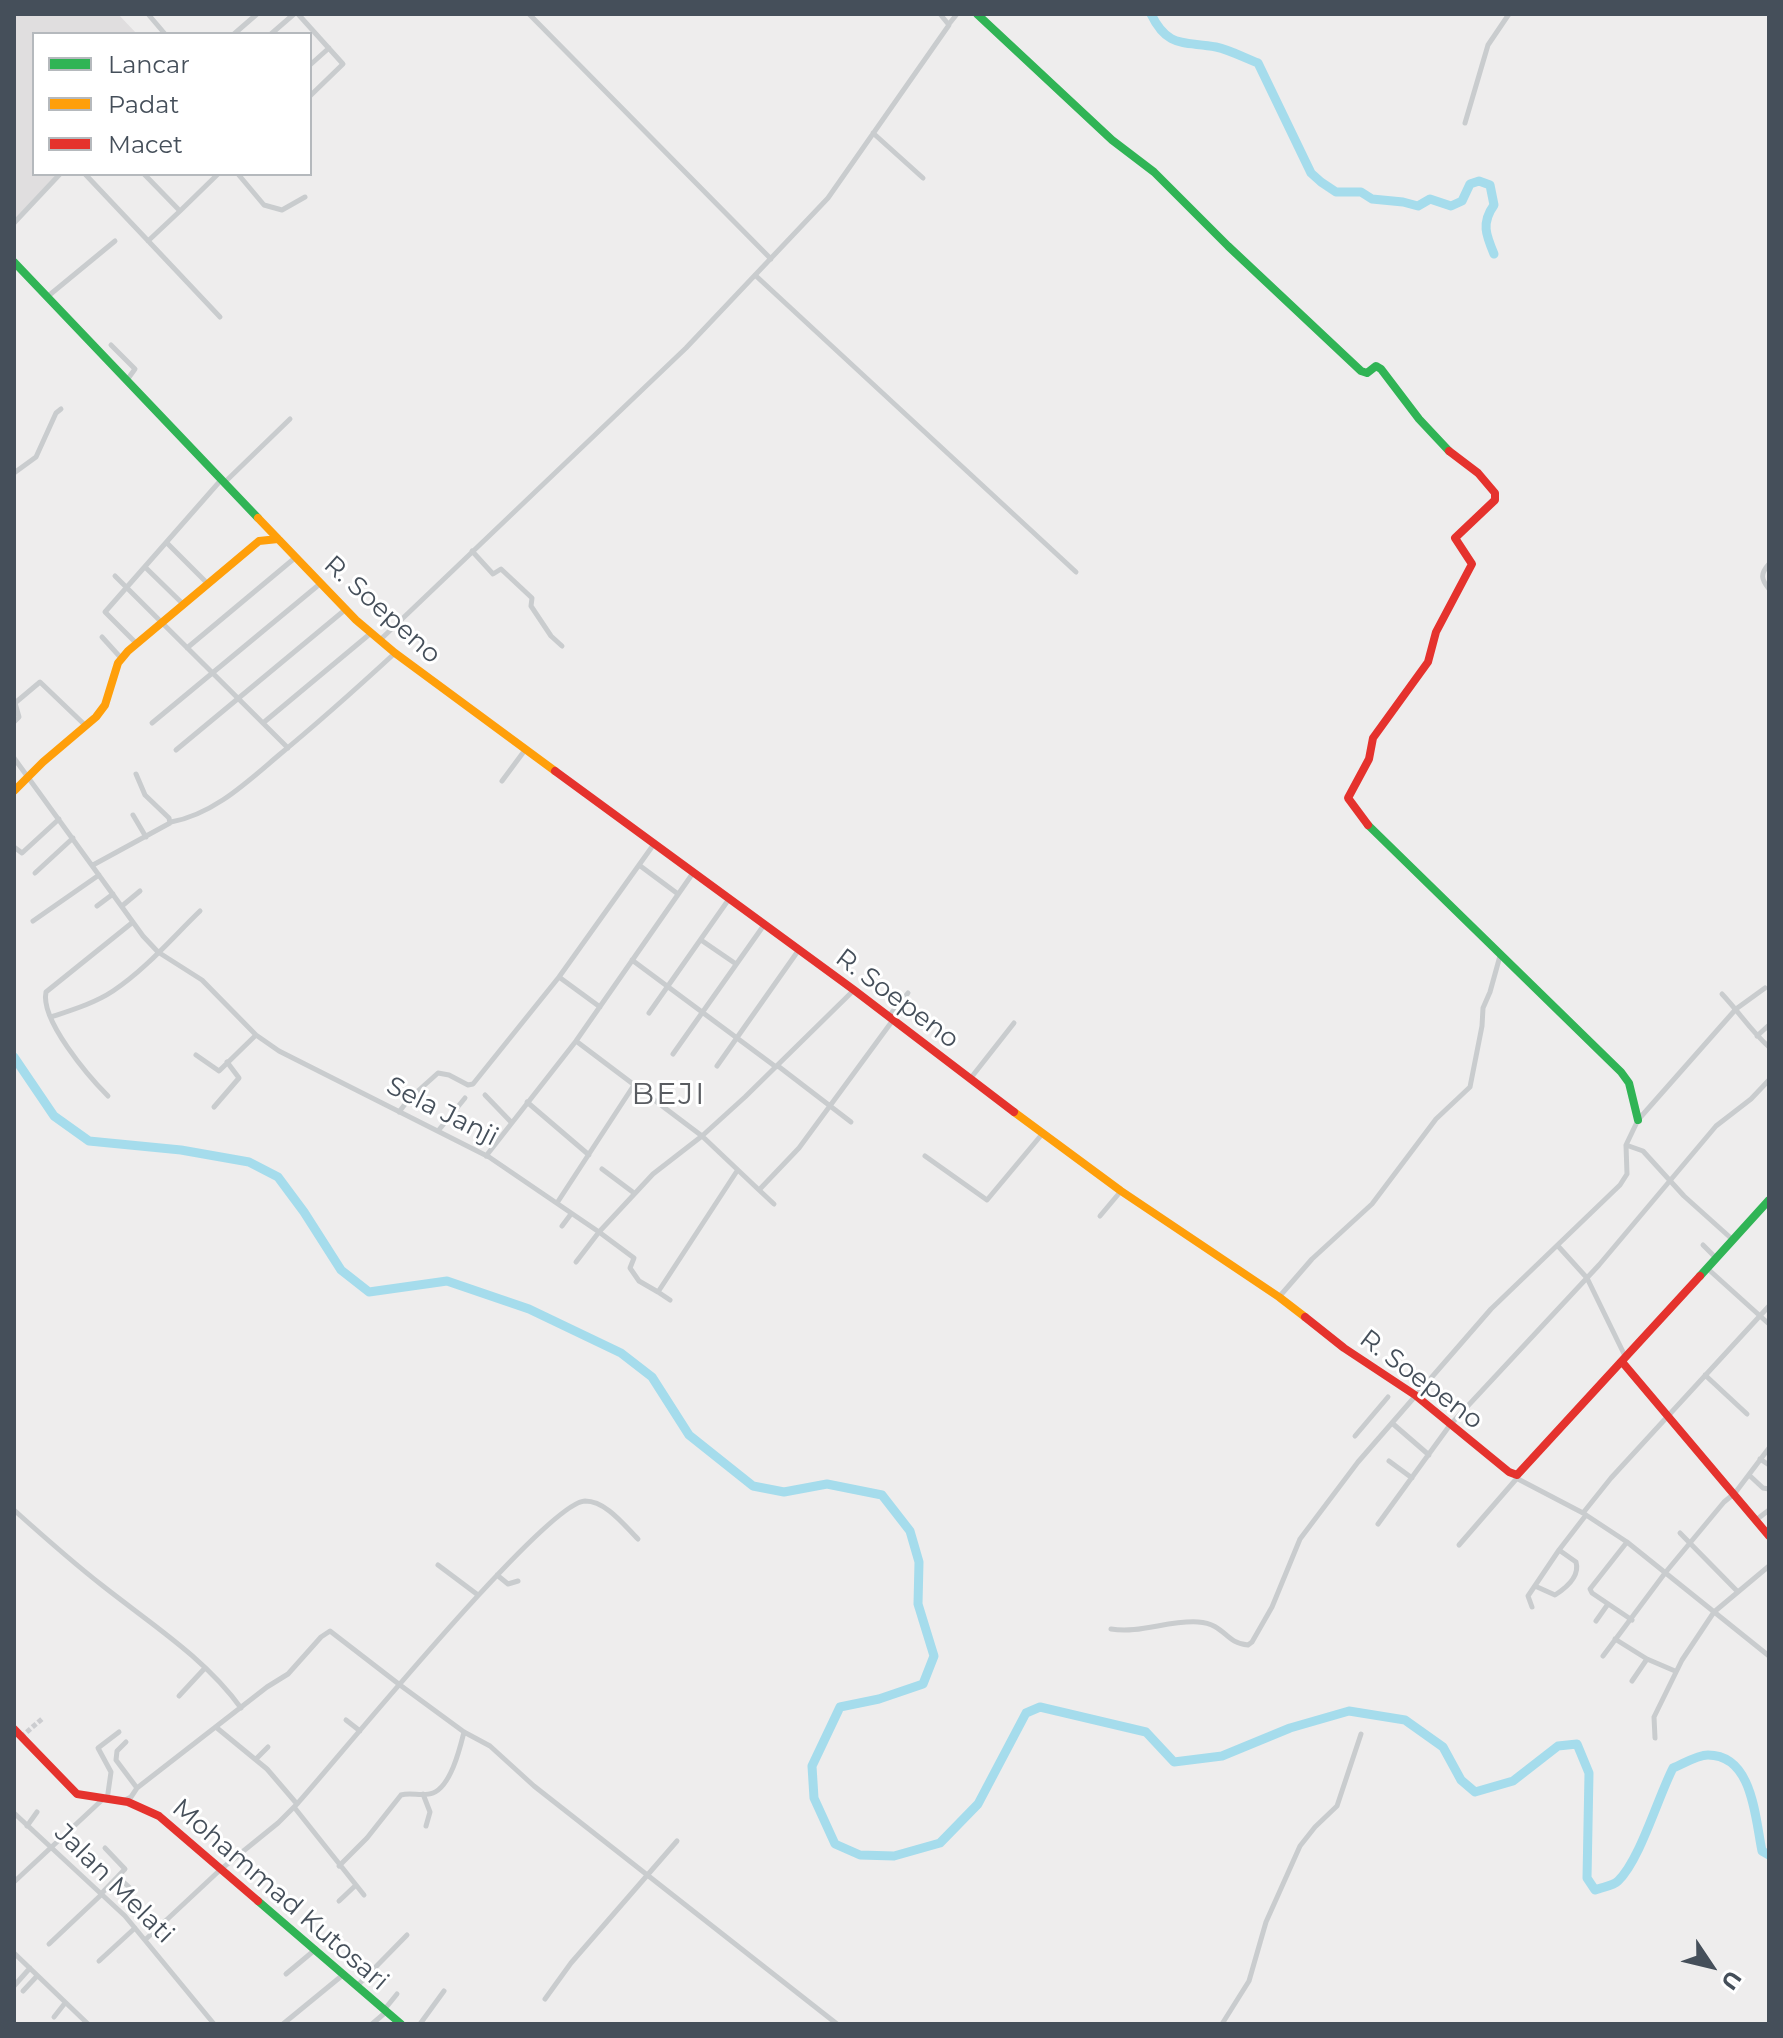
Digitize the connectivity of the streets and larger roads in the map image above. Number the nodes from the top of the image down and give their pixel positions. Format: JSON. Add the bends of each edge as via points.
{"nodes":[{"id":1,"x":148,"y":14,"type":"edge"},
{"id":2,"x":257,"y":14,"type":"edge"},
{"id":3,"x":296,"y":14,"type":"edge"},
{"id":4,"x":529,"y":14,"type":"edge"},
{"id":5,"x":940,"y":14,"type":"edge"},
{"id":6,"x":957,"y":14,"type":"edge"},
{"id":7,"x":977,"y":14,"type":"edge"},
{"id":8,"x":1498,"y":14,"type":"edge"},
{"id":9,"x":1507,"y":17,"type":"edge"},
{"id":10,"x":949,"y":24,"type":"junction"},
{"id":11,"x":163,"y":32,"type":"edge"},
{"id":12,"x":236,"y":32,"type":"edge"},
{"id":13,"x":274,"y":32,"type":"edge"},
{"id":14,"x":310,"y":32,"type":"edge"},
{"id":15,"x":312,"y":34,"type":"edge"},
{"id":16,"x":329,"y":48,"type":"junction"},
{"id":17,"x":312,"y":63,"type":"edge"},
{"id":18,"x":312,"y":94,"type":"edge"},
{"id":19,"x":1465,"y":123,"type":"dead end"},
{"id":20,"x":873,"y":133,"type":"junction"},
{"id":21,"x":58,"y":176,"type":"edge"},
{"id":22,"x":87,"y":176,"type":"edge"},
{"id":23,"x":146,"y":176,"type":"edge"},
{"id":24,"x":216,"y":176,"type":"edge"},
{"id":25,"x":240,"y":176,"type":"edge"},
{"id":26,"x":923,"y":178,"type":"dead end"},
{"id":27,"x":305,"y":197,"type":"dead end"},
{"id":28,"x":180,"y":211,"type":"junction"},
{"id":29,"x":14,"y":223,"type":"edge"},
{"id":30,"x":115,"y":241,"type":"dead end"},
{"id":31,"x":148,"y":241,"type":"junction"},
{"id":32,"x":771,"y":259,"type":"junction"},
{"id":33,"x":14,"y":262,"type":"edge"},
{"id":34,"x":755,"y":275,"type":"junction"},
{"id":35,"x":47,"y":297,"type":"junction"},
{"id":36,"x":220,"y":317,"type":"dead end"},
{"id":37,"x":111,"y":345,"type":"dead end"},
{"id":38,"x":127,"y":381,"type":"junction"},
{"id":39,"x":61,"y":409,"type":"dead end"},
{"id":40,"x":290,"y":419,"type":"dead end"},
{"id":41,"x":14,"y":473,"type":"edge"},
{"id":42,"x":222,"y":482,"type":"junction"},
{"id":43,"x":260,"y":521,"type":"junction"},
{"id":44,"x":278,"y":539,"type":"junction"},
{"id":45,"x":259,"y":541,"type":"junction"},
{"id":46,"x":167,"y":543,"type":"junction"},
{"id":47,"x":472,"y":551,"type":"junction"},
{"id":48,"x":296,"y":557,"type":"junction"},
{"id":49,"x":1769,"y":564,"type":"edge"},
{"id":50,"x":146,"y":568,"type":"junction"},
{"id":51,"x":1076,"y":572,"type":"dead end"},
{"id":52,"x":115,"y":576,"type":"dead end"},
{"id":53,"x":321,"y":583,"type":"junction"},
{"id":54,"x":208,"y":585,"type":"junction"},
{"id":55,"x":127,"y":589,"type":"junction"},
{"id":56,"x":1769,"y":589,"type":"edge"},
{"id":57,"x":184,"y":605,"type":"junction"},
{"id":58,"x":346,"y":609,"type":"junction"},
{"id":59,"x":161,"y":623,"type":"junction"},
{"id":60,"x":371,"y":633,"type":"junction"},
{"id":61,"x":102,"y":637,"type":"dead end"},
{"id":62,"x":380,"y":641,"type":"junction"},
{"id":63,"x":137,"y":644,"type":"junction"},
{"id":64,"x":562,"y":646,"type":"dead end"},
{"id":65,"x":187,"y":648,"type":"junction"},
{"id":66,"x":395,"y":653,"type":"junction"},
{"id":67,"x":121,"y":658,"type":"junction"},
{"id":68,"x":213,"y":674,"type":"junction"},
{"id":69,"x":238,"y":699,"type":"junction"},
{"id":70,"x":14,"y":722,"type":"edge"},
{"id":71,"x":152,"y":723,"type":"dead end"},
{"id":72,"x":263,"y":723,"type":"junction"},
{"id":73,"x":86,"y":727,"type":"junction"},
{"id":74,"x":288,"y":748,"type":"junction"},
{"id":75,"x":176,"y":750,"type":"dead end"},
{"id":76,"x":525,"y":750,"type":"junction"},
{"id":77,"x":14,"y":758,"type":"edge"},
{"id":78,"x":136,"y":774,"type":"dead end"},
{"id":79,"x":28,"y":777,"type":"junction"},
{"id":80,"x":502,"y":781,"type":"dead end"},
{"id":81,"x":14,"y":791,"type":"edge"},
{"id":82,"x":133,"y":815,"type":"dead end"},
{"id":83,"x":59,"y":819,"type":"junction"},
{"id":84,"x":171,"y":822,"type":"junction"},
{"id":85,"x":146,"y":837,"type":"junction"},
{"id":86,"x":73,"y":838,"type":"junction"},
{"id":87,"x":654,"y":844,"type":"junction"},
{"id":88,"x":14,"y":847,"type":"edge"},
{"id":89,"x":93,"y":865,"type":"junction"},
{"id":90,"x":639,"y":865,"type":"junction"},
{"id":91,"x":35,"y":873,"type":"dead end"},
{"id":92,"x":693,"y":873,"type":"junction"},
{"id":93,"x":99,"y":875,"type":"junction"},
{"id":94,"x":140,"y":891,"type":"dead end"},
{"id":95,"x":113,"y":894,"type":"junction"},
{"id":96,"x":678,"y":894,"type":"junction"},
{"id":97,"x":729,"y":899,"type":"junction"},
{"id":98,"x":97,"y":906,"type":"dead end"},
{"id":99,"x":122,"y":906,"type":"junction"},
{"id":100,"x":200,"y":911,"type":"dead end"},
{"id":101,"x":33,"y":921,"type":"dead end"},
{"id":102,"x":133,"y":922,"type":"junction"},
{"id":103,"x":764,"y":925,"type":"junction"},
{"id":104,"x":700,"y":939,"type":"junction"},
{"id":105,"x":798,"y":951,"type":"junction"},
{"id":106,"x":158,"y":952,"type":"junction"},
{"id":107,"x":1500,"y":956,"type":"junction"},
{"id":108,"x":632,"y":960,"type":"junction"},
{"id":109,"x":736,"y":964,"type":"junction"},
{"id":110,"x":559,"y":977,"type":"junction"},
{"id":111,"x":667,"y":987,"type":"junction"},
{"id":112,"x":1765,"y":988,"type":"dead end"},
{"id":113,"x":854,"y":990,"type":"junction"},
{"id":114,"x":908,"y":993,"type":"dead end"},
{"id":115,"x":1722,"y":994,"type":"dead end"},
{"id":116,"x":600,"y":1007,"type":"junction"},
{"id":117,"x":1736,"y":1009,"type":"junction"},
{"id":118,"x":702,"y":1011,"type":"junction"},
{"id":119,"x":649,"y":1013,"type":"dead end"},
{"id":120,"x":51,"y":1017,"type":"junction"},
{"id":121,"x":890,"y":1018,"type":"junction"},
{"id":122,"x":1014,"y":1023,"type":"dead end"},
{"id":123,"x":1769,"y":1025,"type":"edge"},
{"id":124,"x":256,"y":1035,"type":"junction"},
{"id":125,"x":1757,"y":1036,"type":"junction"},
{"id":126,"x":737,"y":1037,"type":"junction"},
{"id":127,"x":576,"y":1041,"type":"junction"},
{"id":128,"x":1769,"y":1047,"type":"edge"},
{"id":129,"x":673,"y":1054,"type":"dead end"},
{"id":130,"x":196,"y":1055,"type":"dead end"},
{"id":131,"x":227,"y":1062,"type":"junction"},
{"id":132,"x":717,"y":1066,"type":"dead end"},
{"id":133,"x":777,"y":1066,"type":"junction"},
{"id":134,"x":970,"y":1079,"type":"junction"},
{"id":135,"x":1769,"y":1080,"type":"edge"},
{"id":136,"x":634,"y":1085,"type":"junction"},
{"id":137,"x":1760,"y":1091,"type":"junction"},
{"id":138,"x":485,"y":1095,"type":"dead end"},
{"id":139,"x":108,"y":1096,"type":"dead end"},
{"id":140,"x":465,"y":1098,"type":"dead end"},
{"id":141,"x":1769,"y":1098,"type":"edge"},
{"id":142,"x":527,"y":1102,"type":"junction"},
{"id":143,"x":829,"y":1105,"type":"junction"},
{"id":144,"x":214,"y":1107,"type":"dead end"},
{"id":145,"x":399,"y":1112,"type":"junction"},
{"id":146,"x":1638,"y":1120,"type":"junction"},
{"id":147,"x":511,"y":1122,"type":"junction"},
{"id":148,"x":851,"y":1122,"type":"dead end"},
{"id":149,"x":438,"y":1131,"type":"junction"},
{"id":150,"x":1043,"y":1133,"type":"junction"},
{"id":151,"x":702,"y":1136,"type":"junction"},
{"id":152,"x":1626,"y":1145,"type":"junction"},
{"id":153,"x":589,"y":1155,"type":"junction"},
{"id":154,"x":486,"y":1156,"type":"junction"},
{"id":155,"x":925,"y":1156,"type":"dead end"},
{"id":156,"x":602,"y":1169,"type":"dead end"},
{"id":157,"x":737,"y":1171,"type":"junction"},
{"id":158,"x":1670,"y":1182,"type":"junction"},
{"id":159,"x":759,"y":1190,"type":"junction"},
{"id":160,"x":1121,"y":1191,"type":"junction"},
{"id":161,"x":634,"y":1193,"type":"junction"},
{"id":162,"x":1768,"y":1202,"type":"edge"},
{"id":163,"x":557,"y":1203,"type":"junction"},
{"id":164,"x":774,"y":1204,"type":"dead end"},
{"id":165,"x":571,"y":1214,"type":"junction"},
{"id":166,"x":1100,"y":1216,"type":"dead end"},
{"id":167,"x":562,"y":1226,"type":"dead end"},
{"id":168,"x":599,"y":1232,"type":"junction"},
{"id":169,"x":1734,"y":1241,"type":"junction"},
{"id":170,"x":1703,"y":1245,"type":"dead end"},
{"id":171,"x":1558,"y":1246,"type":"junction"},
{"id":172,"x":1717,"y":1259,"type":"junction"},
{"id":173,"x":576,"y":1262,"type":"dead end"},
{"id":174,"x":1708,"y":1269,"type":"junction"},
{"id":175,"x":1587,"y":1278,"type":"junction"},
{"id":176,"x":658,"y":1292,"type":"junction"},
{"id":177,"x":1279,"y":1297,"type":"junction"},
{"id":178,"x":670,"y":1300,"type":"dead end"},
{"id":179,"x":1769,"y":1306,"type":"edge"},
{"id":180,"x":1759,"y":1316,"type":"junction"},
{"id":181,"x":1769,"y":1324,"type":"edge"},
{"id":182,"x":1624,"y":1360,"type":"junction"},
{"id":183,"x":1705,"y":1375,"type":"junction"},
{"id":184,"x":1415,"y":1395,"type":"junction"},
{"id":185,"x":1388,"y":1397,"type":"dead end"},
{"id":186,"x":1747,"y":1414,"type":"dead end"},
{"id":187,"x":1669,"y":1415,"type":"junction"},
{"id":188,"x":1392,"y":1423,"type":"junction"},
{"id":189,"x":1450,"y":1425,"type":"junction"},
{"id":190,"x":1355,"y":1436,"type":"dead end"},
{"id":191,"x":1769,"y":1448,"type":"edge"},
{"id":192,"x":1429,"y":1455,"type":"junction"},
{"id":193,"x":1760,"y":1459,"type":"junction"},
{"id":194,"x":1389,"y":1461,"type":"dead end"},
{"id":195,"x":1769,"y":1465,"type":"edge"},
{"id":196,"x":1749,"y":1475,"type":"junction"},
{"id":197,"x":1518,"y":1477,"type":"junction"},
{"id":198,"x":1412,"y":1478,"type":"junction"},
{"id":199,"x":1769,"y":1489,"type":"edge"},
{"id":200,"x":1735,"y":1493,"type":"junction"},
{"id":201,"x":14,"y":1510,"type":"edge"},
{"id":202,"x":1769,"y":1510,"type":"edge"},
{"id":203,"x":1584,"y":1514,"type":"junction"},
{"id":204,"x":1756,"y":1520,"type":"junction"},
{"id":205,"x":1378,"y":1524,"type":"dead end"},
{"id":206,"x":1680,"y":1533,"type":"dead end"},
{"id":207,"x":1769,"y":1536,"type":"edge"},
{"id":208,"x":638,"y":1539,"type":"dead end"},
{"id":209,"x":1627,"y":1542,"type":"junction"},
{"id":210,"x":1690,"y":1543,"type":"junction"},
{"id":211,"x":1459,"y":1545,"type":"dead end"},
{"id":212,"x":1559,"y":1550,"type":"junction"},
{"id":213,"x":438,"y":1565,"type":"dead end"},
{"id":214,"x":1769,"y":1566,"type":"edge"},
{"id":215,"x":1665,"y":1573,"type":"junction"},
{"id":216,"x":497,"y":1575,"type":"junction"},
{"id":217,"x":518,"y":1581,"type":"dead end"},
{"id":218,"x":1535,"y":1586,"type":"junction"},
{"id":219,"x":1739,"y":1593,"type":"junction"},
{"id":220,"x":478,"y":1595,"type":"junction"},
{"id":221,"x":1608,"y":1604,"type":"junction"},
{"id":222,"x":1532,"y":1607,"type":"dead end"},
{"id":223,"x":1714,"y":1612,"type":"junction"},
{"id":224,"x":1632,"y":1620,"type":"junction"},
{"id":225,"x":1596,"y":1621,"type":"dead end"},
{"id":226,"x":1111,"y":1629,"type":"dead end"},
{"id":227,"x":1615,"y":1639,"type":"junction"},
{"id":228,"x":1603,"y":1656,"type":"dead end"},
{"id":229,"x":1769,"y":1656,"type":"edge"},
{"id":230,"x":1647,"y":1659,"type":"junction"},
{"id":231,"x":205,"y":1668,"type":"junction"},
{"id":232,"x":1675,"y":1671,"type":"junction"},
{"id":233,"x":1632,"y":1681,"type":"dead end"},
{"id":234,"x":400,"y":1685,"type":"junction"},
{"id":235,"x":179,"y":1696,"type":"dead end"},
{"id":236,"x":241,"y":1708,"type":"junction"},
{"id":237,"x":346,"y":1720,"type":"dead end"},
{"id":238,"x":216,"y":1728,"type":"junction"},
{"id":239,"x":360,"y":1731,"type":"junction"},
{"id":240,"x":119,"y":1732,"type":"dead end"},
{"id":241,"x":464,"y":1732,"type":"junction"},
{"id":242,"x":16,"y":1734,"type":"edge"},
{"id":243,"x":1361,"y":1734,"type":"dead end"},
{"id":244,"x":1655,"y":1738,"type":"dead end"},
{"id":245,"x":126,"y":1742,"type":"dead end"},
{"id":246,"x":268,"y":1747,"type":"dead end"},
{"id":247,"x":256,"y":1759,"type":"junction"},
{"id":248,"x":137,"y":1788,"type":"junction"},
{"id":249,"x":423,"y":1794,"type":"junction"},
{"id":250,"x":105,"y":1799,"type":"junction"},
{"id":251,"x":122,"y":1801,"type":"junction"},
{"id":252,"x":296,"y":1805,"type":"junction"},
{"id":253,"x":37,"y":1812,"type":"dead end"},
{"id":254,"x":14,"y":1813,"type":"edge"},
{"id":255,"x":27,"y":1826,"type":"junction"},
{"id":256,"x":426,"y":1826,"type":"dead end"},
{"id":257,"x":677,"y":1841,"type":"dead end"},
{"id":258,"x":50,"y":1848,"type":"junction"},
{"id":259,"x":105,"y":1848,"type":"dead end"},
{"id":260,"x":339,"y":1866,"type":"junction"},
{"id":261,"x":220,"y":1870,"type":"junction"},
{"id":262,"x":647,"y":1876,"type":"junction"},
{"id":263,"x":119,"y":1878,"type":"junction"},
{"id":264,"x":14,"y":1882,"type":"edge"},
{"id":265,"x":356,"y":1885,"type":"junction"},
{"id":266,"x":129,"y":1887,"type":"dead end"},
{"id":267,"x":101,"y":1895,"type":"junction"},
{"id":268,"x":364,"y":1895,"type":"dead end"},
{"id":269,"x":339,"y":1901,"type":"dead end"},
{"id":270,"x":135,"y":1928,"type":"junction"},
{"id":271,"x":407,"y":1935,"type":"dead end"},
{"id":272,"x":145,"y":1940,"type":"junction"},
{"id":273,"x":49,"y":1944,"type":"dead end"},
{"id":274,"x":316,"y":1949,"type":"junction"},
{"id":275,"x":14,"y":1953,"type":"edge"},
{"id":276,"x":99,"y":1961,"type":"dead end"},
{"id":277,"x":30,"y":1968,"type":"junction"},
{"id":278,"x":286,"y":1974,"type":"dead end"},
{"id":279,"x":344,"y":1974,"type":"junction"},
{"id":280,"x":37,"y":1976,"type":"junction"},
{"id":281,"x":14,"y":1986,"type":"edge"},
{"id":282,"x":357,"y":1986,"type":"junction"},
{"id":283,"x":23,"y":1991,"type":"dead end"},
{"id":284,"x":444,"y":1991,"type":"dead end"},
{"id":285,"x":397,"y":1994,"type":"dead end"},
{"id":286,"x":545,"y":1999,"type":"dead end"},
{"id":287,"x":65,"y":2003,"type":"junction"},
{"id":288,"x":385,"y":2011,"type":"junction"},
{"id":289,"x":54,"y":2017,"type":"dead end"},
{"id":290,"x":88,"y":2024,"type":"edge"},
{"id":291,"x":214,"y":2024,"type":"edge"},
{"id":292,"x":283,"y":2024,"type":"edge"},
{"id":293,"x":372,"y":2024,"type":"edge"},
{"id":294,"x":401,"y":2024,"type":"edge"},
{"id":295,"x":420,"y":2024,"type":"edge"},
{"id":296,"x":837,"y":2024,"type":"edge"},
{"id":297,"x":1222,"y":2024,"type":"edge"}],
"edges":[{"from":1,"to":11,"type":"street"},
{"from":2,"to":12,"type":"street"},
{"from":3,"to":13,"type":"street"},
{"from":3,"to":14,"type":"street"},
{"from":4,"to":32,"type":"street"},
{"from":5,"to":10,"type":"street"},
{"from":6,"to":10,"type":"street"},
{"from":7,"to":107,"type":"street","via":[[1112,140],[1154,172],[1361,371],[1381,369],[1419,419],[1495,493],[1495,500],[1455,538],[1472,564],[1436,632],[1428,662],[1373,738],[1369,759],[1348,798],[1368,825]]},
{"from":8,"to":9,"type":"street"},
{"from":9,"to":19,"type":"street","via":[[1488,45]]},
{"from":10,"to":20,"type":"street"},
{"from":15,"to":16,"type":"street"},
{"from":16,"to":17,"type":"street"},
{"from":16,"to":18,"type":"street","via":[[342,67]]},
{"from":20,"to":26,"type":"street"},
{"from":20,"to":32,"type":"street","via":[[828,198]]},
{"from":21,"to":29,"type":"street"},
{"from":22,"to":31,"type":"street"},
{"from":23,"to":28,"type":"street"},
{"from":24,"to":28,"type":"street"},
{"from":25,"to":27,"type":"street","via":[[266,205],[282,210]]},
{"from":28,"to":31,"type":"street"},
{"from":30,"to":35,"type":"street"},
{"from":31,"to":36,"type":"street"},
{"from":32,"to":34,"type":"street"},
{"from":33,"to":35,"type":"street","name":"R. Soepeno"},
{"from":34,"to":47,"type":"street","via":[[636,397]]},
{"from":34,"to":51,"type":"street"},
{"from":35,"to":38,"type":"street","name":"R. Soepeno"},
{"from":37,"to":38,"type":"street","via":[[135,369]]},
{"from":38,"to":42,"type":"street","name":"R. Soepeno"},
{"from":39,"to":41,"type":"street","via":[[34,460]]},
{"from":40,"to":42,"type":"street"},
{"from":42,"to":43,"type":"street","name":"R. Soepeno"},
{"from":42,"to":46,"type":"street"},
{"from":43,"to":44,"type":"street","name":"R. Soepeno"},
{"from":43,"to":45,"type":"street"},
{"from":44,"to":45,"type":"street"},
{"from":44,"to":48,"type":"street","name":"R. Soepeno"},
{"from":45,"to":54,"type":"street"},
{"from":46,"to":50,"type":"street"},
{"from":46,"to":54,"type":"street"},
{"from":47,"to":62,"type":"street"},
{"from":47,"to":64,"type":"street","via":[[493,574],[501,569],[532,598],[531,606]]},
{"from":48,"to":53,"type":"street","name":"R. Soepeno"},
{"from":48,"to":65,"type":"street"},
{"from":49,"to":56,"type":"street","via":[[1762,574]]},
{"from":50,"to":55,"type":"street"},
{"from":50,"to":57,"type":"street"},
{"from":52,"to":55,"type":"street"},
{"from":53,"to":58,"type":"street","name":"R. Soepeno"},
{"from":53,"to":68,"type":"street"},
{"from":54,"to":57,"type":"street"},
{"from":55,"to":59,"type":"street"},
{"from":55,"to":63,"type":"street","via":[[105,612]]},
{"from":57,"to":59,"type":"street"},
{"from":58,"to":60,"type":"street","name":"R. Soepeno"},
{"from":58,"to":69,"type":"street"},
{"from":59,"to":63,"type":"street"},
{"from":59,"to":65,"type":"street"},
{"from":60,"to":62,"type":"street","name":"R. Soepeno"},
{"from":60,"to":72,"type":"street"},
{"from":61,"to":67,"type":"street"},
{"from":62,"to":66,"type":"street","name":"R. Soepeno"},
{"from":63,"to":67,"type":"street"},
{"from":65,"to":68,"type":"street"},
{"from":66,"to":74,"type":"street"},
{"from":66,"to":76,"type":"street","name":"R. Soepeno"},
{"from":67,"to":73,"type":"street","via":[[105,705]]},
{"from":68,"to":69,"type":"street"},
{"from":68,"to":71,"type":"street"},
{"from":69,"to":72,"type":"street"},
{"from":69,"to":75,"type":"street"},
{"from":70,"to":73,"type":"street","via":[[19,717],[15,703],[41,682]]},
{"from":72,"to":74,"type":"street"},
{"from":73,"to":79,"type":"street"},
{"from":74,"to":84,"type":"street","via":[[213,806]]},
{"from":76,"to":80,"type":"street"},
{"from":76,"to":87,"type":"street","name":"R. Soepeno"},
{"from":77,"to":79,"type":"street","name":"Sela Janji"},
{"from":78,"to":84,"type":"street","via":[[145,795]]},
{"from":79,"to":81,"type":"street"},
{"from":79,"to":83,"type":"street","name":"Sela Janji"},
{"from":82,"to":85,"type":"street"},
{"from":83,"to":86,"type":"street","name":"Sela Janji"},
{"from":83,"to":88,"type":"street","via":[[22,853]]},
{"from":84,"to":85,"type":"street"},
{"from":85,"to":89,"type":"street"},
{"from":86,"to":89,"type":"street","name":"Sela Janji"},
{"from":86,"to":91,"type":"street"},
{"from":87,"to":90,"type":"street"},
{"from":87,"to":92,"type":"street","name":"R. Soepeno"},
{"from":89,"to":93,"type":"street","name":"Sela Janji"},
{"from":90,"to":96,"type":"street"},
{"from":90,"to":110,"type":"street"},
{"from":92,"to":96,"type":"street"},
{"from":92,"to":97,"type":"street","name":"R. Soepeno"},
{"from":93,"to":95,"type":"street","name":"Sela Janji"},
{"from":93,"to":101,"type":"street"},
{"from":94,"to":99,"type":"street"},
{"from":95,"to":98,"type":"street"},
{"from":95,"to":99,"type":"street","name":"Sela Janji"},
{"from":96,"to":108,"type":"street"},
{"from":97,"to":103,"type":"street","name":"R. Soepeno"},
{"from":97,"to":104,"type":"street"},
{"from":99,"to":102,"type":"street","name":"Sela Janji"},
{"from":100,"to":106,"type":"street"},
{"from":102,"to":106,"type":"street","name":"Sela Janji"},
{"from":102,"to":120,"type":"street","via":[[46,992]]},
{"from":103,"to":105,"type":"street","name":"R. Soepeno"},
{"from":103,"to":109,"type":"street"},
{"from":104,"to":109,"type":"street"},
{"from":104,"to":111,"type":"street"},
{"from":105,"to":113,"type":"street","name":"R. Soepeno"},
{"from":105,"to":126,"type":"street"},
{"from":106,"to":120,"type":"street","via":[[114,990]]},
{"from":106,"to":124,"type":"street","name":"Sela Janji","via":[[202,980]]},
{"from":107,"to":146,"type":"street","via":[[1621,1072]]},
{"from":107,"to":177,"type":"street","via":[[1483,1008],[1470,1087],[1436,1119],[1372,1204]]},
{"from":108,"to":111,"type":"street"},
{"from":108,"to":116,"type":"street"},
{"from":109,"to":118,"type":"street"},
{"from":110,"to":116,"type":"street"},
{"from":110,"to":145,"type":"street","via":[[473,1084],[438,1073]]},
{"from":111,"to":118,"type":"street"},
{"from":111,"to":119,"type":"street"},
{"from":112,"to":117,"type":"street"},
{"from":113,"to":121,"type":"street","name":"R. Soepeno"},
{"from":113,"to":133,"type":"street"},
{"from":114,"to":121,"type":"street"},
{"from":115,"to":117,"type":"street"},
{"from":116,"to":127,"type":"street"},
{"from":117,"to":125,"type":"street"},
{"from":117,"to":146,"type":"street"},
{"from":118,"to":126,"type":"street"},
{"from":118,"to":129,"type":"street"},
{"from":120,"to":139,"type":"street","via":[[71,1053]]},
{"from":121,"to":134,"type":"street","name":"R. Soepeno"},
{"from":121,"to":143,"type":"street"},
{"from":122,"to":134,"type":"street"},
{"from":123,"to":125,"type":"street"},
{"from":124,"to":131,"type":"street"},
{"from":124,"to":145,"type":"street","name":"Sela Janji","via":[[296,1062]]},
{"from":125,"to":128,"type":"street"},
{"from":126,"to":132,"type":"street"},
{"from":126,"to":133,"type":"street"},
{"from":127,"to":136,"type":"street"},
{"from":127,"to":142,"type":"street"},
{"from":130,"to":131,"type":"street","via":[[219,1071]]},
{"from":131,"to":144,"type":"street","via":[[239,1078]]},
{"from":133,"to":143,"type":"street"},
{"from":133,"to":151,"type":"street"},
{"from":134,"to":150,"type":"street","name":"R. Soepeno"},
{"from":135,"to":137,"type":"street"},
{"from":136,"to":151,"type":"street"},
{"from":136,"to":153,"type":"street"},
{"from":137,"to":141,"type":"street"},
{"from":137,"to":158,"type":"street","via":[[1716,1126]]},
{"from":138,"to":147,"type":"street"},
{"from":140,"to":149,"type":"street"},
{"from":142,"to":147,"type":"street"},
{"from":142,"to":153,"type":"street"},
{"from":143,"to":148,"type":"street"},
{"from":143,"to":159,"type":"street","via":[[799,1148]]},
{"from":145,"to":149,"type":"street","name":"Sela Janji"},
{"from":146,"to":152,"type":"street"},
{"from":147,"to":154,"type":"street"},
{"from":149,"to":154,"type":"street","name":"Sela Janji"},
{"from":150,"to":155,"type":"street","via":[[987,1200]]},
{"from":150,"to":160,"type":"street","name":"R. Soepeno"},
{"from":151,"to":157,"type":"street"},
{"from":151,"to":161,"type":"street"},
{"from":152,"to":158,"type":"street","via":[[1643,1151]]},
{"from":152,"to":171,"type":"street","via":[[1627,1174]]},
{"from":153,"to":163,"type":"street"},
{"from":154,"to":163,"type":"street","name":"Sela Janji"},
{"from":156,"to":161,"type":"street"},
{"from":157,"to":159,"type":"street"},
{"from":157,"to":176,"type":"street"},
{"from":158,"to":169,"type":"street"},
{"from":158,"to":175,"type":"street"},
{"from":159,"to":164,"type":"street"},
{"from":160,"to":166,"type":"street"},
{"from":160,"to":177,"type":"street","name":"R. Soepeno"},
{"from":161,"to":168,"type":"street"},
{"from":162,"to":169,"type":"street"},
{"from":163,"to":165,"type":"street","name":"Sela Janji"},
{"from":165,"to":167,"type":"street"},
{"from":165,"to":168,"type":"street","name":"Sela Janji"},
{"from":168,"to":173,"type":"street"},
{"from":168,"to":176,"type":"street","name":"Sela Janji","via":[[634,1258],[630,1268],[635,1278]]},
{"from":169,"to":172,"type":"street"},
{"from":170,"to":172,"type":"street"},
{"from":171,"to":175,"type":"street"},
{"from":171,"to":184,"type":"street","via":[[1491,1309]]},
{"from":172,"to":174,"type":"street"},
{"from":174,"to":180,"type":"street"},
{"from":174,"to":182,"type":"street"},
{"from":175,"to":182,"type":"street"},
{"from":175,"to":189,"type":"street"},
{"from":176,"to":178,"type":"street"},
{"from":177,"to":184,"type":"street","name":"R. Soepeno"},
{"from":179,"to":180,"type":"street"},
{"from":180,"to":181,"type":"street"},
{"from":180,"to":183,"type":"street"},
{"from":182,"to":187,"type":"street"},
{"from":182,"to":197,"type":"street"},
{"from":183,"to":186,"type":"street"},
{"from":183,"to":187,"type":"street"},
{"from":184,"to":188,"type":"street"},
{"from":184,"to":189,"type":"street","name":"R. Soepeno"},
{"from":185,"to":190,"type":"street"},
{"from":187,"to":200,"type":"street"},
{"from":187,"to":203,"type":"street"},
{"from":188,"to":192,"type":"street"},
{"from":188,"to":226,"type":"street","via":[[1300,1539],[1272,1607],[1248,1645],[1230,1639],[1216,1625],[1198,1622]]},
{"from":189,"to":192,"type":"street"},
{"from":189,"to":197,"type":"street","name":"R. Soepeno"},
{"from":191,"to":193,"type":"street"},
{"from":192,"to":198,"type":"street"},
{"from":193,"to":195,"type":"street"},
{"from":193,"to":196,"type":"street"},
{"from":194,"to":198,"type":"street"},
{"from":196,"to":199,"type":"street"},
{"from":196,"to":200,"type":"street"},
{"from":197,"to":203,"type":"street"},
{"from":197,"to":211,"type":"street"},
{"from":198,"to":205,"type":"street"},
{"from":200,"to":204,"type":"street"},
{"from":200,"to":210,"type":"street"},
{"from":201,"to":231,"type":"street"},
{"from":202,"to":204,"type":"street"},
{"from":203,"to":209,"type":"street"},
{"from":203,"to":212,"type":"street"},
{"from":204,"to":207,"type":"street"},
{"from":206,"to":210,"type":"street"},
{"from":208,"to":216,"type":"street","via":[[597,1503],[577,1502]]},
{"from":209,"to":215,"type":"street"},
{"from":209,"to":221,"type":"street","via":[[1590,1589]]},
{"from":210,"to":215,"type":"street"},
{"from":210,"to":219,"type":"street"},
{"from":212,"to":218,"type":"street"},
{"from":212,"to":218,"type":"street","via":[[1576,1562],[1572,1580],[1555,1595]]},
{"from":213,"to":220,"type":"street"},
{"from":214,"to":219,"type":"street"},
{"from":215,"to":223,"type":"street"},
{"from":215,"to":224,"type":"street"},
{"from":216,"to":217,"type":"street","via":[[508,1584]]},
{"from":216,"to":220,"type":"street"},
{"from":218,"to":222,"type":"street","via":[[1528,1596]]},
{"from":219,"to":223,"type":"street"},
{"from":220,"to":234,"type":"street"},
{"from":221,"to":224,"type":"street"},
{"from":221,"to":225,"type":"street"},
{"from":223,"to":229,"type":"street"},
{"from":223,"to":232,"type":"street"},
{"from":224,"to":227,"type":"street"},
{"from":227,"to":228,"type":"street"},
{"from":227,"to":230,"type":"street"},
{"from":230,"to":232,"type":"street"},
{"from":230,"to":233,"type":"street"},
{"from":231,"to":235,"type":"street"},
{"from":231,"to":236,"type":"street"},
{"from":232,"to":244,"type":"street","via":[[1654,1717]]},
{"from":234,"to":236,"type":"street","via":[[327,1632],[288,1674]]},
{"from":234,"to":239,"type":"street"},
{"from":234,"to":241,"type":"street"},
{"from":236,"to":238,"type":"street"},
{"from":237,"to":239,"type":"street"},
{"from":238,"to":247,"type":"street"},
{"from":238,"to":248,"type":"street"},
{"from":239,"to":252,"type":"street"},
{"from":240,"to":250,"type":"street","via":[[98,1748],[111,1772]]},
{"from":241,"to":249,"type":"street","via":[[443,1785]]},
{"from":241,"to":262,"type":"street","via":[[490,1746]]},
{"from":242,"to":250,"type":"street","name":"Mohammad Kutosari","via":[[77,1794]]},
{"from":243,"to":297,"type":"street","via":[[1337,1806],[1300,1846],[1266,1922],[1249,1981]]},
{"from":245,"to":248,"type":"street","via":[[116,1760]]},
{"from":246,"to":247,"type":"street"},
{"from":247,"to":252,"type":"street"},
{"from":248,"to":251,"type":"street"},
{"from":249,"to":256,"type":"street","via":[[430,1812]]},
{"from":249,"to":260,"type":"street","via":[[401,1795]]},
{"from":250,"to":251,"type":"street","name":"Mohammad Kutosari"},
{"from":250,"to":258,"type":"street"},
{"from":251,"to":261,"type":"street","name":"Mohammad Kutosari","via":[[164,1819]]},
{"from":252,"to":260,"type":"street"},
{"from":252,"to":261,"type":"street"},
{"from":253,"to":255,"type":"street"},
{"from":254,"to":255,"type":"street","name":"Jalan Melati"},
{"from":255,"to":258,"type":"street","name":"Jalan Melati"},
{"from":257,"to":262,"type":"street"},
{"from":258,"to":264,"type":"street"},
{"from":258,"to":267,"type":"street","name":"Jalan Melati"},
{"from":259,"to":263,"type":"street","via":[[125,1868]]},
{"from":260,"to":265,"type":"street"},
{"from":261,"to":272,"type":"street"},
{"from":261,"to":274,"type":"street","name":"Mohammad Kutosari"},
{"from":262,"to":286,"type":"street"},
{"from":262,"to":296,"type":"street"},
{"from":263,"to":266,"type":"street"},
{"from":263,"to":267,"type":"street"},
{"from":265,"to":268,"type":"street"},
{"from":265,"to":269,"type":"street"},
{"from":267,"to":270,"type":"street","name":"Jalan Melati"},
{"from":267,"to":273,"type":"street"},
{"from":270,"to":272,"type":"street","name":"Jalan Melati"},
{"from":270,"to":276,"type":"street"},
{"from":271,"to":282,"type":"street"},
{"from":272,"to":291,"type":"street","name":"Jalan Melati"},
{"from":274,"to":278,"type":"street"},
{"from":274,"to":279,"type":"street","name":"Mohammad Kutosari"},
{"from":275,"to":277,"type":"street"},
{"from":277,"to":280,"type":"street"},
{"from":277,"to":281,"type":"street"},
{"from":279,"to":282,"type":"street","name":"Mohammad Kutosari"},
{"from":279,"to":292,"type":"street"},
{"from":280,"to":283,"type":"street"},
{"from":280,"to":287,"type":"street"},
{"from":282,"to":288,"type":"street","name":"Mohammad Kutosari"},
{"from":284,"to":295,"type":"street"},
{"from":285,"to":288,"type":"street"},
{"from":287,"to":289,"type":"street"},
{"from":287,"to":290,"type":"street"},
{"from":288,"to":293,"type":"street"},
{"from":288,"to":294,"type":"street","name":"Mohammad Kutosari"}]}
